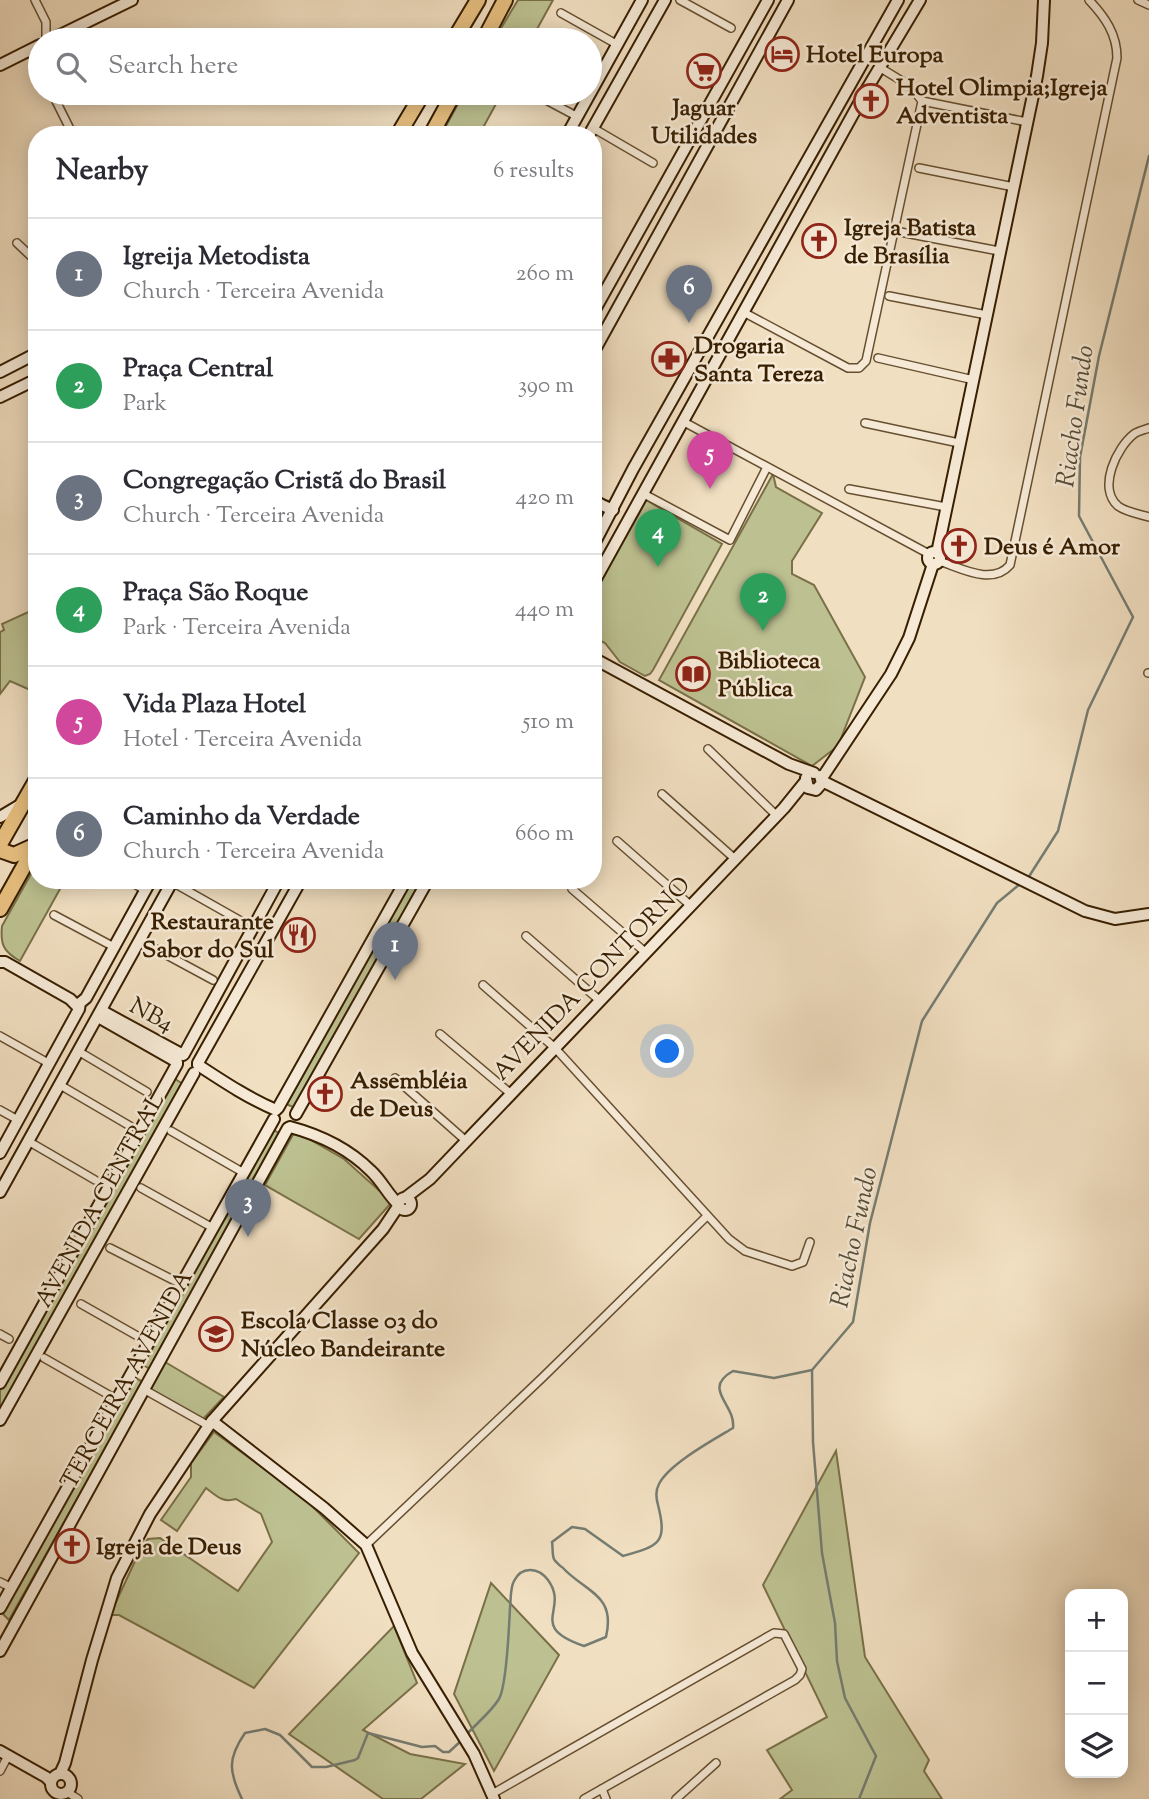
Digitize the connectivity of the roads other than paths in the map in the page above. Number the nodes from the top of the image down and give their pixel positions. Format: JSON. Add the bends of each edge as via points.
{"nodes":[{"id":1,"x":35,"y":0,"type":"edge"},
{"id":2,"x":132,"y":0,"type":"edge"},
{"id":3,"x":478,"y":0,"type":"edge"},
{"id":4,"x":506,"y":0,"type":"edge"},
{"id":5,"x":680,"y":0,"type":"edge"},
{"id":6,"x":768,"y":0,"type":"edge"},
{"id":7,"x":788,"y":0,"type":"edge"},
{"id":8,"x":898,"y":0,"type":"edge"},
{"id":9,"x":920,"y":0,"type":"edge"},
{"id":10,"x":1044,"y":0,"type":"edge"},
{"id":11,"x":1089,"y":0,"type":"edge"},
{"id":12,"x":1138,"y":0,"type":"edge"},
{"id":13,"x":662,"y":1,"type":"edge"},
{"id":14,"x":640,"y":3,"type":"edge"},
{"id":15,"x":1149,"y":5,"type":"edge"},
{"id":16,"x":561,"y":13,"type":"dead end"},
{"id":17,"x":656,"y":16,"type":"junction"},
{"id":18,"x":46,"y":22,"type":"junction"},
{"id":19,"x":47,"y":28,"type":"edge"},
{"id":20,"x":53,"y":28,"type":"edge"},
{"id":21,"x":75,"y":28,"type":"edge"},
{"id":22,"x":461,"y":28,"type":"edge"},
{"id":23,"x":490,"y":28,"type":"edge"},
{"id":24,"x":588,"y":28,"type":"edge"},
{"id":25,"x":731,"y":28,"type":"dead end"},
{"id":26,"x":602,"y":36,"type":"edge"},
{"id":27,"x":618,"y":45,"type":"junction"},
{"id":28,"x":28,"y":51,"type":"edge"},
{"id":29,"x":734,"y":60,"type":"junction"},
{"id":30,"x":0,"y":65,"type":"edge"},
{"id":31,"x":860,"y":65,"type":"junction"},
{"id":32,"x":728,"y":71,"type":"junction"},
{"id":33,"x":877,"y":71,"type":"junction"},
{"id":34,"x":602,"y":74,"type":"edge"},
{"id":35,"x":746,"y":74,"type":"junction"},
{"id":36,"x":853,"y":79,"type":"junction"},
{"id":37,"x":868,"y":88,"type":"junction"},
{"id":38,"x":922,"y":101,"type":"junction"},
{"id":39,"x":58,"y":105,"type":"edge"},
{"id":40,"x":416,"y":105,"type":"edge"},
{"id":41,"x":447,"y":105,"type":"edge"},
{"id":42,"x":556,"y":105,"type":"edge"},
{"id":43,"x":585,"y":105,"type":"edge"},
{"id":44,"x":578,"y":117,"type":"junction"},
{"id":45,"x":1027,"y":122,"type":"junction"},
{"id":46,"x":68,"y":126,"type":"edge"},
{"id":47,"x":403,"y":126,"type":"edge"},
{"id":48,"x":436,"y":126,"type":"edge"},
{"id":49,"x":573,"y":126,"type":"edge"},
{"id":50,"x":594,"y":126,"type":"edge"},
{"id":51,"x":602,"y":137,"type":"edge"},
{"id":52,"x":653,"y":163,"type":"dead end"},
{"id":53,"x":919,"y":168,"type":"dead end"},
{"id":54,"x":1014,"y":187,"type":"junction"},
{"id":55,"x":895,"y":231,"type":"junction"},
{"id":56,"x":17,"y":243,"type":"dead end"},
{"id":57,"x":999,"y":251,"type":"junction"},
{"id":58,"x":28,"y":253,"type":"edge"},
{"id":59,"x":889,"y":296,"type":"dead end"},
{"id":60,"x":602,"y":297,"type":"edge"},
{"id":61,"x":730,"y":298,"type":"junction"},
{"id":62,"x":746,"y":311,"type":"junction"},
{"id":63,"x":722,"y":314,"type":"junction"},
{"id":64,"x":987,"y":315,"type":"junction"},
{"id":65,"x":738,"y":324,"type":"junction"},
{"id":66,"x":602,"y":337,"type":"edge"},
{"id":67,"x":28,"y":358,"type":"edge"},
{"id":68,"x":878,"y":358,"type":"dead end"},
{"id":69,"x":0,"y":372,"type":"edge"},
{"id":70,"x":974,"y":380,"type":"junction"},
{"id":71,"x":28,"y":383,"type":"edge"},
{"id":72,"x":0,"y":397,"type":"edge"},
{"id":73,"x":684,"y":422,"type":"junction"},
{"id":74,"x":865,"y":423,"type":"dead end"},
{"id":75,"x":1149,"y":428,"type":"edge"},
{"id":76,"x":959,"y":443,"type":"junction"},
{"id":77,"x":641,"y":455,"type":"junction"},
{"id":78,"x":660,"y":466,"type":"junction"},
{"id":79,"x":767,"y":467,"type":"junction"},
{"id":80,"x":633,"y":470,"type":"junction"},
{"id":81,"x":652,"y":480,"type":"junction"},
{"id":82,"x":849,"y":489,"type":"dead end"},
{"id":83,"x":643,"y":494,"type":"junction"},
{"id":84,"x":602,"y":505,"type":"edge"},
{"id":85,"x":946,"y":508,"type":"junction"},
{"id":86,"x":614,"y":510,"type":"junction"},
{"id":87,"x":1149,"y":517,"type":"edge"},
{"id":88,"x":602,"y":519,"type":"edge"},
{"id":89,"x":935,"y":558,"type":"junction"},
{"id":90,"x":602,"y":568,"type":"edge"},
{"id":91,"x":602,"y":663,"type":"edge"},
{"id":92,"x":708,"y":749,"type":"dead end"},
{"id":93,"x":815,"y":781,"type":"junction"},
{"id":94,"x":662,"y":794,"type":"dead end"},
{"id":95,"x":28,"y":796,"type":"edge"},
{"id":96,"x":25,"y":801,"type":"junction"},
{"id":97,"x":781,"y":812,"type":"junction"},
{"id":98,"x":0,"y":817,"type":"edge"},
{"id":99,"x":617,"y":841,"type":"dead end"},
{"id":100,"x":0,"y":844,"type":"edge"},
{"id":101,"x":28,"y":848,"type":"edge"},
{"id":102,"x":0,"y":850,"type":"edge"},
{"id":103,"x":28,"y":858,"type":"edge"},
{"id":104,"x":735,"y":859,"type":"junction"},
{"id":105,"x":146,"y":889,"type":"edge"},
{"id":106,"x":168,"y":889,"type":"edge"},
{"id":107,"x":187,"y":889,"type":"edge"},
{"id":108,"x":274,"y":889,"type":"edge"},
{"id":109,"x":296,"y":889,"type":"edge"},
{"id":110,"x":400,"y":889,"type":"edge"},
{"id":111,"x":423,"y":889,"type":"edge"},
{"id":112,"x":572,"y":889,"type":"dead end"},
{"id":113,"x":690,"y":905,"type":"junction"},
{"id":114,"x":0,"y":909,"type":"edge"},
{"id":115,"x":54,"y":915,"type":"dead end"},
{"id":116,"x":1149,"y":915,"type":"edge"},
{"id":117,"x":241,"y":921,"type":"dead end"},
{"id":118,"x":526,"y":936,"type":"dead end"},
{"id":119,"x":139,"y":940,"type":"junction"},
{"id":120,"x":114,"y":947,"type":"junction"},
{"id":121,"x":645,"y":952,"type":"junction"},
{"id":122,"x":2,"y":959,"type":"edge"},
{"id":123,"x":213,"y":980,"type":"dead end"},
{"id":124,"x":483,"y":985,"type":"dead end"},
{"id":125,"x":598,"y":1000,"type":"junction"},
{"id":126,"x":82,"y":1004,"type":"junction"},
{"id":127,"x":99,"y":1013,"type":"junction"},
{"id":128,"x":440,"y":1034,"type":"dead end"},
{"id":129,"x":0,"y":1036,"type":"edge"},
{"id":130,"x":555,"y":1048,"type":"junction"},
{"id":131,"x":78,"y":1051,"type":"junction"},
{"id":132,"x":181,"y":1059,"type":"junction"},
{"id":133,"x":50,"y":1064,"type":"junction"},
{"id":134,"x":196,"y":1068,"type":"junction"},
{"id":135,"x":395,"y":1079,"type":"dead end"},
{"id":136,"x":60,"y":1085,"type":"junction"},
{"id":137,"x":147,"y":1092,"type":"dead end"},
{"id":138,"x":510,"y":1093,"type":"junction"},
{"id":139,"x":0,"y":1110,"type":"edge"},
{"id":140,"x":275,"y":1114,"type":"junction"},
{"id":141,"x":18,"y":1120,"type":"junction"},
{"id":142,"x":292,"y":1122,"type":"junction"},
{"id":143,"x":130,"y":1126,"type":"dead end"},
{"id":144,"x":171,"y":1131,"type":"dead end"},
{"id":145,"x":465,"y":1140,"type":"junction"},
{"id":146,"x":28,"y":1142,"type":"junction"},
{"id":147,"x":0,"y":1153,"type":"edge"},
{"id":148,"x":244,"y":1172,"type":"junction"},
{"id":149,"x":95,"y":1180,"type":"dead end"},
{"id":150,"x":141,"y":1188,"type":"dead end"},
{"id":151,"x":0,"y":1192,"type":"edge"},
{"id":152,"x":404,"y":1203,"type":"junction"},
{"id":153,"x":707,"y":1216,"type":"junction"},
{"id":154,"x":213,"y":1228,"type":"junction"},
{"id":155,"x":810,"y":1242,"type":"dead end"},
{"id":156,"x":110,"y":1248,"type":"dead end"},
{"id":157,"x":183,"y":1285,"type":"junction"},
{"id":158,"x":81,"y":1304,"type":"dead end"},
{"id":159,"x":37,"y":1316,"type":"junction"},
{"id":160,"x":53,"y":1325,"type":"junction"},
{"id":161,"x":0,"y":1334,"type":"edge"},
{"id":162,"x":9,"y":1339,"type":"dead end"},
{"id":163,"x":148,"y":1342,"type":"junction"},
{"id":164,"x":44,"y":1358,"type":"dead end"},
{"id":165,"x":133,"y":1369,"type":"junction"},
{"id":166,"x":0,"y":1382,"type":"edge"},
{"id":167,"x":149,"y":1382,"type":"junction"},
{"id":168,"x":116,"y":1399,"type":"junction"},
{"id":169,"x":0,"y":1420,"type":"edge"},
{"id":170,"x":211,"y":1423,"type":"junction"},
{"id":171,"x":366,"y":1545,"type":"junction"},
{"id":172,"x":0,"y":1582,"type":"edge"},
{"id":173,"x":12,"y":1588,"type":"junction"},
{"id":174,"x":0,"y":1608,"type":"edge"},
{"id":175,"x":15,"y":1624,"type":"junction"},
{"id":176,"x":0,"y":1625,"type":"edge"},
{"id":177,"x":2,"y":1641,"type":"edge"},
{"id":178,"x":4,"y":1754,"type":"edge"},
{"id":179,"x":716,"y":1763,"type":"dead end"},
{"id":180,"x":0,"y":1771,"type":"edge"},
{"id":181,"x":55,"y":1777,"type":"junction"},
{"id":182,"x":602,"y":1789,"type":"junction"},
{"id":183,"x":67,"y":1792,"type":"junction"},
{"id":184,"x":493,"y":1796,"type":"edge"},
{"id":185,"x":78,"y":1799,"type":"edge"},
{"id":186,"x":584,"y":1799,"type":"edge"},
{"id":187,"x":606,"y":1799,"type":"edge"},
{"id":188,"x":676,"y":1799,"type":"edge"}],
"edges":[{"from":1,"to":18,"type":"street"},
{"from":2,"to":21,"type":"street"},
{"from":3,"to":22,"type":"highway"},
{"from":4,"to":23,"type":"highway"},
{"from":5,"to":25,"type":"street"},
{"from":6,"to":29,"type":"street"},
{"from":7,"to":35,"type":"street"},
{"from":8,"to":31,"type":"street"},
{"from":9,"to":33,"type":"street"},
{"from":10,"to":45,"type":"street","name":"AVENIDA CONTORNO","via":[[1039,65]]},
{"from":11,"to":89,"type":"street","via":[[1112,30],[1117,58],[1010,565],[987,576]]},
{"from":12,"to":15,"type":"street"},
{"from":13,"to":17,"type":"street"},
{"from":14,"to":17,"type":"street"},
{"from":14,"to":27,"type":"street"},
{"from":16,"to":24,"type":"street"},
{"from":17,"to":50,"type":"street"},
{"from":18,"to":19,"type":"street"},
{"from":18,"to":20,"type":"street"},
{"from":26,"to":27,"type":"street"},
{"from":27,"to":34,"type":"street"},
{"from":28,"to":30,"type":"street"},
{"from":29,"to":32,"type":"street"},
{"from":29,"to":35,"type":"street"},
{"from":31,"to":33,"type":"street"},
{"from":31,"to":36,"type":"street"},
{"from":32,"to":35,"type":"street"},
{"from":32,"to":60,"type":"street"},
{"from":33,"to":37,"type":"street"},
{"from":33,"to":38,"type":"street","via":[[910,86]]},
{"from":35,"to":66,"type":"street"},
{"from":36,"to":37,"type":"street"},
{"from":36,"to":61,"type":"street"},
{"from":37,"to":62,"type":"street"},
{"from":38,"to":45,"type":"street"},
{"from":38,"to":55,"type":"street"},
{"from":39,"to":46,"type":"street"},
{"from":40,"to":47,"type":"highway"},
{"from":41,"to":48,"type":"highway"},
{"from":42,"to":44,"type":"street"},
{"from":43,"to":44,"type":"street"},
{"from":44,"to":49,"type":"street"},
{"from":45,"to":54,"type":"street","name":"AVENIDA CONTORNO"},
{"from":51,"to":52,"type":"street"},
{"from":53,"to":54,"type":"street"},
{"from":54,"to":57,"type":"street","name":"AVENIDA CONTORNO"},
{"from":55,"to":57,"type":"street"},
{"from":55,"to":62,"type":"street","via":[[870,346],[859,368],[848,368]]},
{"from":56,"to":58,"type":"street"},
{"from":57,"to":64,"type":"street","name":"AVENIDA CONTORNO"},
{"from":59,"to":64,"type":"street"},
{"from":61,"to":62,"type":"street"},
{"from":61,"to":63,"type":"street"},
{"from":62,"to":65,"type":"street"},
{"from":63,"to":65,"type":"street"},
{"from":63,"to":77,"type":"street"},
{"from":64,"to":70,"type":"street","name":"AVENIDA CONTORNO"},
{"from":65,"to":73,"type":"street"},
{"from":67,"to":69,"type":"street"},
{"from":68,"to":70,"type":"street"},
{"from":70,"to":76,"type":"street","name":"AVENIDA CONTORNO"},
{"from":71,"to":72,"type":"street"},
{"from":73,"to":78,"type":"street"},
{"from":73,"to":79,"type":"street"},
{"from":74,"to":76,"type":"street"},
{"from":75,"to":87,"type":"street","via":[[1135,433],[1117,453],[1109,485],[1116,505]]},
{"from":76,"to":85,"type":"street","name":"AVENIDA CONTORNO"},
{"from":77,"to":78,"type":"street"},
{"from":77,"to":80,"type":"street"},
{"from":78,"to":81,"type":"street"},
{"from":79,"to":83,"type":"street","via":[[730,540]]},
{"from":79,"to":89,"type":"street"},
{"from":80,"to":81,"type":"street"},
{"from":80,"to":86,"type":"street"},
{"from":81,"to":83,"type":"street"},
{"from":82,"to":85,"type":"street"},
{"from":83,"to":90,"type":"street"},
{"from":84,"to":86,"type":"street"},
{"from":85,"to":89,"type":"street","name":"AVENIDA CONTORNO"},
{"from":86,"to":88,"type":"street"},
{"from":89,"to":93,"type":"street","name":"AVENIDA CONTORNO","via":[[904,649],[883,690],[837,758]]},
{"from":91,"to":93,"type":"street"},
{"from":92,"to":97,"type":"street"},
{"from":93,"to":97,"type":"street","name":"AVENIDA CONTORNO"},
{"from":93,"to":116,"type":"street","via":[[1085,911],[1115,919]]},
{"from":94,"to":104,"type":"street"},
{"from":95,"to":96,"type":"highway"},
{"from":96,"to":98,"type":"street"},
{"from":96,"to":100,"type":"highway"},
{"from":97,"to":104,"type":"street","name":"AVENIDA CONTORNO"},
{"from":99,"to":113,"type":"street"},
{"from":101,"to":102,"type":"highway","via":[[14,855]]},
{"from":103,"to":114,"type":"highway"},
{"from":104,"to":113,"type":"street","name":"AVENIDA CONTORNO"},
{"from":105,"to":120,"type":"street"},
{"from":106,"to":119,"type":"street"},
{"from":107,"to":117,"type":"street"},
{"from":108,"to":132,"type":"street","name":"AVENIDA CENTRAL"},
{"from":109,"to":134,"type":"street","name":"AVENIDA CENTRAL"},
{"from":110,"to":140,"type":"street","name":"TERCEIRA AVENIDA"},
{"from":111,"to":142,"type":"street","name":"TERCEIRA AVENIDA"},
{"from":112,"to":121,"type":"street"},
{"from":113,"to":121,"type":"street","name":"AVENIDA CONTORNO"},
{"from":115,"to":120,"type":"street"},
{"from":118,"to":125,"type":"street"},
{"from":119,"to":123,"type":"street"},
{"from":119,"to":127,"type":"street"},
{"from":120,"to":126,"type":"street"},
{"from":121,"to":125,"type":"street","name":"AVENIDA CONTORNO"},
{"from":122,"to":126,"type":"street"},
{"from":124,"to":130,"type":"street"},
{"from":125,"to":130,"type":"street","name":"AVENIDA CONTORNO"},
{"from":126,"to":127,"type":"street","via":[[85,1018]]},
{"from":126,"to":127,"type":"street","via":[[98,999]]},
{"from":126,"to":133,"type":"street"},
{"from":127,"to":131,"type":"street"},
{"from":127,"to":132,"type":"street","name":"NB4"},
{"from":128,"to":138,"type":"street"},
{"from":129,"to":133,"type":"street"},
{"from":130,"to":138,"type":"street","name":"AVENIDA CONTORNO"},
{"from":130,"to":153,"type":"street"},
{"from":131,"to":136,"type":"street"},
{"from":131,"to":137,"type":"street"},
{"from":132,"to":134,"type":"street","via":[[192,1055]]},
{"from":132,"to":134,"type":"street","via":[[181,1072]]},
{"from":132,"to":159,"type":"street","name":"AVENIDA CENTRAL"},
{"from":133,"to":141,"type":"street"},
{"from":134,"to":140,"type":"street"},
{"from":134,"to":160,"type":"street","name":"AVENIDA CENTRAL"},
{"from":135,"to":145,"type":"street"},
{"from":136,"to":143,"type":"street"},
{"from":136,"to":146,"type":"street"},
{"from":138,"to":145,"type":"street","name":"AVENIDA CONTORNO"},
{"from":139,"to":141,"type":"street"},
{"from":140,"to":142,"type":"street","via":[[281,1128]]},
{"from":140,"to":142,"type":"street","via":[[288,1107]]},
{"from":140,"to":148,"type":"street","name":"TERCEIRA AVENIDA"},
{"from":141,"to":147,"type":"street"},
{"from":142,"to":152,"type":"street","via":[[349,1153]]},
{"from":142,"to":167,"type":"street","name":"TERCEIRA AVENIDA"},
{"from":144,"to":148,"type":"street"},
{"from":145,"to":152,"type":"street","name":"AVENIDA CONTORNO"},
{"from":146,"to":149,"type":"street"},
{"from":146,"to":151,"type":"street"},
{"from":148,"to":154,"type":"street","name":"TERCEIRA AVENIDA"},
{"from":150,"to":154,"type":"street"},
{"from":152,"to":170,"type":"street","name":"AVENIDA CONTORNO"},
{"from":153,"to":155,"type":"street","via":[[745,1251],[792,1266],[803,1262]]},
{"from":153,"to":171,"type":"street"},
{"from":154,"to":157,"type":"street","name":"TERCEIRA AVENIDA"},
{"from":156,"to":157,"type":"street"},
{"from":157,"to":163,"type":"street","name":"TERCEIRA AVENIDA"},
{"from":158,"to":163,"type":"street"},
{"from":159,"to":160,"type":"street"},
{"from":159,"to":166,"type":"street","name":"AVENIDA CENTRAL"},
{"from":160,"to":169,"type":"street","name":"AVENIDA CENTRAL"},
{"from":161,"to":162,"type":"street"},
{"from":163,"to":165,"type":"street","name":"TERCEIRA AVENIDA"},
{"from":164,"to":168,"type":"street"},
{"from":165,"to":167,"type":"street"},
{"from":165,"to":168,"type":"street","name":"TERCEIRA AVENIDA"},
{"from":167,"to":170,"type":"street"},
{"from":167,"to":175,"type":"street","name":"TERCEIRA AVENIDA"},
{"from":168,"to":173,"type":"street","name":"TERCEIRA AVENIDA"},
{"from":170,"to":171,"type":"street"},
{"from":170,"to":181,"type":"street","name":"AVENIDA CONTORNO","via":[[150,1514],[117,1578],[65,1763]]},
{"from":171,"to":184,"type":"street","via":[[412,1653],[474,1754]]},
{"from":172,"to":173,"type":"street"},
{"from":173,"to":174,"type":"street","name":"TERCEIRA AVENIDA"},
{"from":175,"to":176,"type":"street"},
{"from":175,"to":177,"type":"street","name":"TERCEIRA AVENIDA"},
{"from":178,"to":180,"type":"street"},
{"from":178,"to":181,"type":"street"},
{"from":179,"to":188,"type":"street"},
{"from":181,"to":183,"type":"street","name":"AVENIDA CONTORNO","via":[[71,1784]]},
{"from":181,"to":183,"type":"street","via":[[52,1788],[56,1793]]},
{"from":182,"to":184,"type":"street","via":[[795,1680],[802,1669],[784,1633],[774,1633]]},
{"from":182,"to":186,"type":"street"},
{"from":182,"to":187,"type":"street"},
{"from":183,"to":185,"type":"street"}]}
